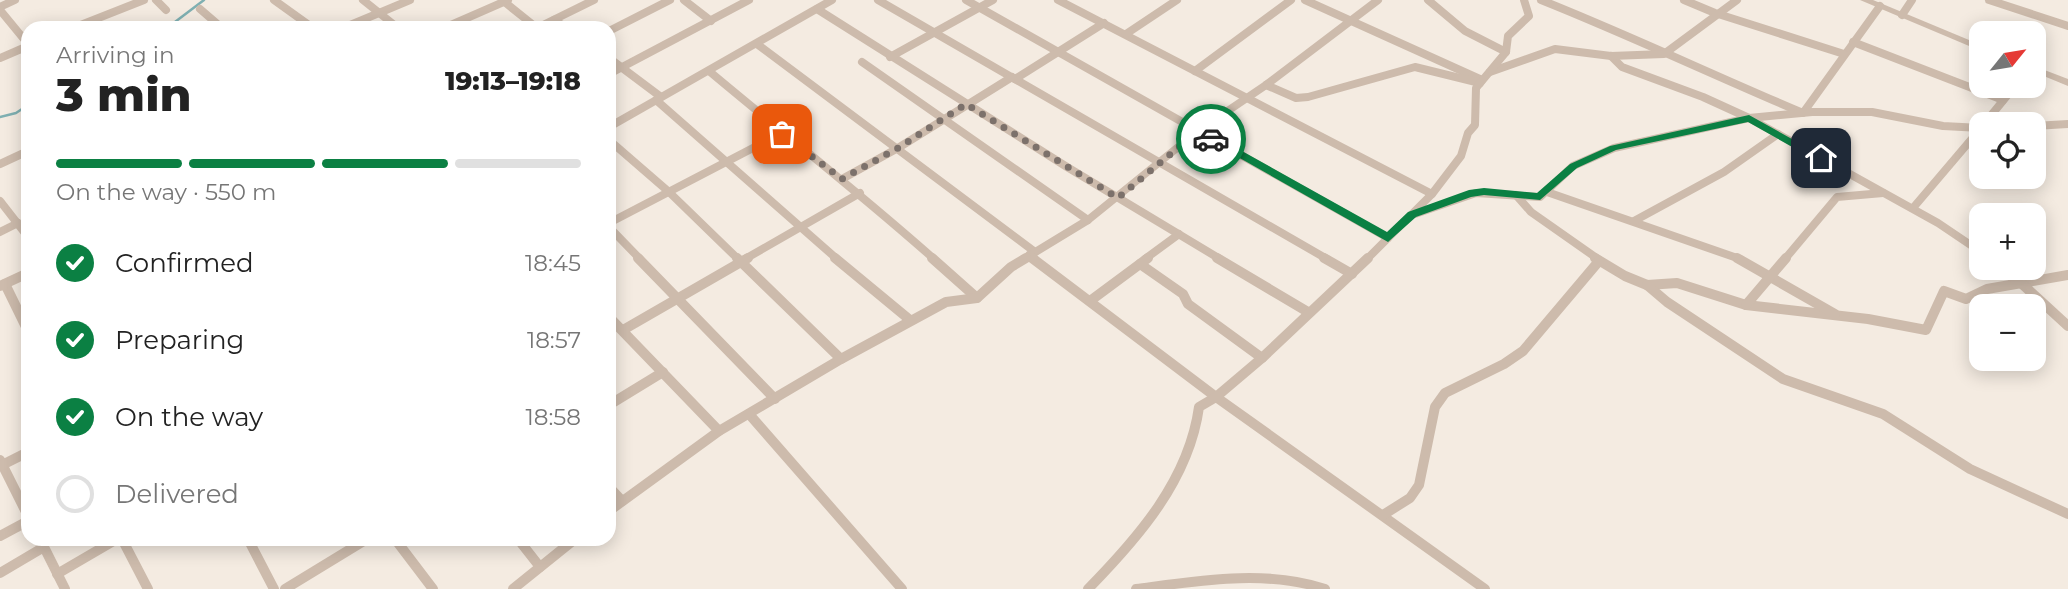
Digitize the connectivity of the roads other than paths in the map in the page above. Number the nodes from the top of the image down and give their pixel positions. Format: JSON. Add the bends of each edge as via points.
{"nodes":[{"id":1,"x":15,"y":0,"type":"edge"},
{"id":2,"x":144,"y":0,"type":"edge"},
{"id":3,"x":156,"y":0,"type":"edge"},
{"id":4,"x":274,"y":0,"type":"edge"},
{"id":5,"x":363,"y":0,"type":"edge"},
{"id":6,"x":410,"y":0,"type":"edge"},
{"id":7,"x":594,"y":0,"type":"edge"},
{"id":8,"x":670,"y":0,"type":"edge"},
{"id":9,"x":684,"y":0,"type":"edge"},
{"id":10,"x":749,"y":0,"type":"edge"},
{"id":11,"x":832,"y":0,"type":"edge"},
{"id":12,"x":878,"y":0,"type":"edge"},
{"id":13,"x":966,"y":0,"type":"edge"},
{"id":14,"x":993,"y":0,"type":"edge"},
{"id":15,"x":1058,"y":0,"type":"edge"},
{"id":16,"x":1177,"y":0,"type":"edge"},
{"id":17,"x":1291,"y":0,"type":"edge"},
{"id":18,"x":1305,"y":0,"type":"edge"},
{"id":19,"x":1378,"y":0,"type":"edge"},
{"id":20,"x":1429,"y":0,"type":"edge"},
{"id":21,"x":1524,"y":0,"type":"edge"},
{"id":22,"x":1684,"y":0,"type":"edge"},
{"id":23,"x":1737,"y":0,"type":"edge"},
{"id":24,"x":1865,"y":0,"type":"edge"},
{"id":25,"x":1912,"y":0,"type":"edge"},
{"id":26,"x":504,"y":1,"type":"edge"},
{"id":27,"x":1548,"y":1,"type":"edge"},
{"id":28,"x":1993,"y":1,"type":"edge"},
{"id":29,"x":1880,"y":6,"type":"junction"},
{"id":30,"x":981,"y":7,"type":"junction"},
{"id":31,"x":0,"y":8,"type":"edge"},
{"id":32,"x":200,"y":9,"type":"dead end"},
{"id":33,"x":817,"y":9,"type":"junction"},
{"id":34,"x":166,"y":10,"type":"dead end"},
{"id":35,"x":380,"y":13,"type":"junction"},
{"id":36,"x":1715,"y":13,"type":"junction"},
{"id":37,"x":1902,"y":15,"type":"junction"},
{"id":38,"x":554,"y":20,"type":"edge"},
{"id":39,"x":711,"y":20,"type":"junction"},
{"id":40,"x":91,"y":21,"type":"edge"},
{"id":41,"x":214,"y":21,"type":"edge"},
{"id":42,"x":303,"y":21,"type":"edge"},
{"id":43,"x":360,"y":21,"type":"edge"},
{"id":44,"x":390,"y":21,"type":"edge"},
{"id":45,"x":460,"y":21,"type":"edge"},
{"id":46,"x":528,"y":21,"type":"edge"},
{"id":47,"x":1349,"y":22,"type":"junction"},
{"id":48,"x":1104,"y":23,"type":"junction"},
{"id":49,"x":2068,"y":26,"type":"edge"},
{"id":50,"x":616,"y":27,"type":"edge"},
{"id":51,"x":933,"y":32,"type":"junction"},
{"id":52,"x":1126,"y":34,"type":"junction"},
{"id":53,"x":21,"y":36,"type":"edge"},
{"id":54,"x":1853,"y":42,"type":"junction"},
{"id":55,"x":1969,"y":43,"type":"edge"},
{"id":56,"x":757,"y":44,"type":"junction"},
{"id":57,"x":21,"y":48,"type":"edge"},
{"id":58,"x":1059,"y":51,"type":"junction"},
{"id":59,"x":1506,"y":52,"type":"junction"},
{"id":60,"x":1664,"y":54,"type":"junction"},
{"id":61,"x":1844,"y":54,"type":"junction"},
{"id":62,"x":1611,"y":56,"type":"junction"},
{"id":63,"x":890,"y":57,"type":"junction"},
{"id":64,"x":0,"y":58,"type":"edge"},
{"id":65,"x":862,"y":62,"type":"dead end"},
{"id":66,"x":616,"y":63,"type":"edge"},
{"id":67,"x":621,"y":67,"type":"junction"},
{"id":68,"x":616,"y":70,"type":"edge"},
{"id":69,"x":709,"y":71,"type":"junction"},
{"id":70,"x":1195,"y":71,"type":"junction"},
{"id":71,"x":2046,"y":74,"type":"edge"},
{"id":72,"x":1013,"y":78,"type":"junction"},
{"id":73,"x":1484,"y":79,"type":"junction"},
{"id":74,"x":2068,"y":83,"type":"edge"},
{"id":75,"x":1266,"y":85,"type":"junction"},
{"id":76,"x":1245,"y":98,"type":"junction"},
{"id":77,"x":659,"y":99,"type":"junction"},
{"id":78,"x":2003,"y":100,"type":"joint"},
{"id":79,"x":966,"y":104,"type":"junction"},
{"id":80,"x":1994,"y":112,"type":"edge"},
{"id":81,"x":1802,"y":113,"type":"junction"},
{"id":82,"x":1749,"y":118,"type":"junction"},
{"id":83,"x":942,"y":119,"type":"junction"},
{"id":84,"x":616,"y":122,"type":"edge"},
{"id":85,"x":2068,"y":124,"type":"edge"},
{"id":86,"x":2046,"y":125,"type":"edge"},
{"id":87,"x":1969,"y":127,"type":"edge"},
{"id":88,"x":1198,"y":131,"type":"junction"},
{"id":89,"x":782,"y":134,"type":"junction"},
{"id":90,"x":1778,"y":134,"type":"junction"},
{"id":91,"x":1969,"y":142,"type":"edge"},
{"id":92,"x":616,"y":146,"type":"edge"},
{"id":93,"x":898,"y":148,"type":"junction"},
{"id":94,"x":21,"y":154,"type":"edge"},
{"id":95,"x":727,"y":163,"type":"junction"},
{"id":96,"x":1161,"y":163,"type":"junction"},
{"id":97,"x":0,"y":164,"type":"edge"},
{"id":98,"x":842,"y":179,"type":"junction"},
{"id":99,"x":668,"y":192,"type":"junction"},
{"id":100,"x":1547,"y":192,"type":"junction"},
{"id":101,"x":860,"y":193,"type":"junction"},
{"id":102,"x":1884,"y":193,"type":"junction"},
{"id":103,"x":1432,"y":194,"type":"junction"},
{"id":104,"x":1516,"y":195,"type":"junction"},
{"id":105,"x":1118,"y":198,"type":"junction"},
{"id":106,"x":0,"y":201,"type":"edge"},
{"id":107,"x":1913,"y":208,"type":"junction"},
{"id":108,"x":1412,"y":215,"type":"junction"},
{"id":109,"x":1088,"y":220,"type":"junction"},
{"id":110,"x":616,"y":221,"type":"edge"},
{"id":111,"x":1634,"y":221,"type":"junction"},
{"id":112,"x":18,"y":223,"type":"junction"},
{"id":113,"x":21,"y":227,"type":"edge"},
{"id":114,"x":801,"y":229,"type":"junction"},
{"id":115,"x":0,"y":232,"type":"edge"},
{"id":116,"x":616,"y":232,"type":"edge"},
{"id":117,"x":1179,"y":234,"type":"junction"},
{"id":118,"x":1388,"y":238,"type":"junction"},
{"id":119,"x":1969,"y":244,"type":"edge"},
{"id":120,"x":1032,"y":254,"type":"junction"},
{"id":121,"x":1599,"y":261,"type":"junction"},
{"id":122,"x":741,"y":262,"type":"junction"},
{"id":123,"x":1140,"y":264,"type":"junction"},
{"id":124,"x":1352,"y":274,"type":"junction"},
{"id":125,"x":2068,"y":275,"type":"edge"},
{"id":126,"x":21,"y":276,"type":"edge"},
{"id":127,"x":1772,"y":276,"type":"junction"},
{"id":128,"x":2017,"y":280,"type":"edge"},
{"id":129,"x":2021,"y":283,"type":"junction"},
{"id":130,"x":2,"y":285,"type":"edge"},
{"id":131,"x":1647,"y":285,"type":"junction"},
{"id":132,"x":678,"y":297,"type":"junction"},
{"id":133,"x":977,"y":298,"type":"junction"},
{"id":134,"x":1090,"y":301,"type":"junction"},
{"id":135,"x":1746,"y":305,"type":"junction"},
{"id":136,"x":1308,"y":312,"type":"junction"},
{"id":137,"x":1839,"y":317,"type":"junction"},
{"id":138,"x":21,"y":319,"type":"edge"},
{"id":139,"x":910,"y":320,"type":"junction"},
{"id":140,"x":616,"y":324,"type":"edge"},
{"id":141,"x":2068,"y":326,"type":"edge"},
{"id":142,"x":623,"y":330,"type":"junction"},
{"id":143,"x":1262,"y":358,"type":"junction"},
{"id":144,"x":841,"y":359,"type":"junction"},
{"id":145,"x":663,"y":372,"type":"junction"},
{"id":146,"x":1216,"y":397,"type":"junction"},
{"id":147,"x":775,"y":398,"type":"junction"},
{"id":148,"x":616,"y":401,"type":"edge"},
{"id":149,"x":749,"y":414,"type":"junction"},
{"id":150,"x":719,"y":431,"type":"junction"},
{"id":151,"x":21,"y":455,"type":"edge"},
{"id":152,"x":1,"y":463,"type":"edge"},
{"id":153,"x":616,"y":495,"type":"edge"},
{"id":154,"x":622,"y":501,"type":"junction"},
{"id":155,"x":21,"y":504,"type":"edge"},
{"id":156,"x":616,"y":506,"type":"edge"},
{"id":157,"x":2068,"y":514,"type":"edge"},
{"id":158,"x":1383,"y":515,"type":"junction"},
{"id":159,"x":21,"y":522,"type":"edge"},
{"id":160,"x":0,"y":536,"type":"edge"},
{"id":161,"x":38,"y":546,"type":"edge"},
{"id":162,"x":43,"y":546,"type":"edge"},
{"id":163,"x":107,"y":546,"type":"edge"},
{"id":164,"x":123,"y":546,"type":"edge"},
{"id":165,"x":252,"y":546,"type":"edge"},
{"id":166,"x":356,"y":546,"type":"edge"},
{"id":167,"x":400,"y":546,"type":"edge"},
{"id":168,"x":524,"y":546,"type":"edge"},
{"id":169,"x":566,"y":546,"type":"edge"},
{"id":170,"x":540,"y":567,"type":"junction"},
{"id":171,"x":0,"y":573,"type":"edge"},
{"id":172,"x":57,"y":575,"type":"junction"},
{"id":173,"x":1310,"y":586,"type":"edge"},
{"id":174,"x":65,"y":589,"type":"edge"},
{"id":175,"x":148,"y":589,"type":"edge"},
{"id":176,"x":274,"y":589,"type":"edge"},
{"id":177,"x":285,"y":589,"type":"edge"},
{"id":178,"x":433,"y":589,"type":"edge"},
{"id":179,"x":513,"y":589,"type":"edge"},
{"id":180,"x":902,"y":589,"type":"edge"},
{"id":181,"x":1088,"y":589,"type":"edge"},
{"id":182,"x":1136,"y":589,"type":"edge"},
{"id":183,"x":1325,"y":589,"type":"edge"},
{"id":184,"x":1485,"y":589,"type":"edge"}],
"edges":[{"from":1,"to":31,"type":"street"},
{"from":2,"to":40,"type":"street"},
{"from":3,"to":34,"type":"street"},
{"from":4,"to":42,"type":"street"},
{"from":5,"to":35,"type":"street"},
{"from":6,"to":35,"type":"street"},
{"from":7,"to":38,"type":"street"},
{"from":8,"to":50,"type":"street"},
{"from":9,"to":39,"type":"street"},
{"from":10,"to":39,"type":"street"},
{"from":11,"to":33,"type":"street"},
{"from":12,"to":51,"type":"street"},
{"from":13,"to":30,"type":"street"},
{"from":14,"to":30,"type":"street"},
{"from":15,"to":48,"type":"street"},
{"from":16,"to":52,"type":"street"},
{"from":17,"to":70,"type":"street"},
{"from":18,"to":47,"type":"street"},
{"from":19,"to":47,"type":"street"},
{"from":20,"to":59,"type":"street","via":[[1469,34]]},
{"from":21,"to":59,"type":"street","via":[[1530,16],[1508,37]]},
{"from":22,"to":36,"type":"street"},
{"from":23,"to":36,"type":"street"},
{"from":24,"to":29,"type":"street"},
{"from":25,"to":37,"type":"street"},
{"from":26,"to":45,"type":"street"},
{"from":26,"to":46,"type":"street"},
{"from":27,"to":60,"type":"street"},
{"from":28,"to":49,"type":"street"},
{"from":29,"to":37,"type":"street"},
{"from":29,"to":54,"type":"street"},
{"from":30,"to":51,"type":"street"},
{"from":30,"to":58,"type":"street"},
{"from":31,"to":53,"type":"street"},
{"from":32,"to":41,"type":"street"},
{"from":33,"to":56,"type":"street"},
{"from":33,"to":63,"type":"street"},
{"from":35,"to":43,"type":"street"},
{"from":35,"to":44,"type":"street"},
{"from":36,"to":60,"type":"street"},
{"from":36,"to":61,"type":"street"},
{"from":37,"to":55,"type":"street"},
{"from":39,"to":67,"type":"street"},
{"from":47,"to":73,"type":"street"},
{"from":47,"to":75,"type":"street"},
{"from":48,"to":52,"type":"street"},
{"from":48,"to":58,"type":"street"},
{"from":51,"to":63,"type":"street"},
{"from":51,"to":72,"type":"street"},
{"from":52,"to":70,"type":"street"},
{"from":54,"to":61,"type":"street"},
{"from":54,"to":78,"type":"street"},
{"from":56,"to":69,"type":"street"},
{"from":56,"to":93,"type":"street"},
{"from":57,"to":64,"type":"street"},
{"from":58,"to":72,"type":"street"},
{"from":58,"to":88,"type":"street"},
{"from":59,"to":73,"type":"street"},
{"from":60,"to":62,"type":"street"},
{"from":60,"to":81,"type":"street"},
{"from":61,"to":81,"type":"street"},
{"from":62,"to":73,"type":"street","via":[[1555,49]]},
{"from":62,"to":82,"type":"street","via":[[1622,67]]},
{"from":63,"to":79,"type":"street"},
{"from":65,"to":83,"type":"street"},
{"from":66,"to":67,"type":"street"},
{"from":67,"to":68,"type":"street"},
{"from":67,"to":77,"type":"street"},
{"from":69,"to":77,"type":"street"},
{"from":69,"to":89,"type":"street"},
{"from":70,"to":76,"type":"street"},
{"from":71,"to":74,"type":"street"},
{"from":72,"to":79,"type":"street"},
{"from":72,"to":96,"type":"street"},
{"from":73,"to":75,"type":"street","via":[[1465,81],[1415,67],[1308,97],[1291,96]]},
{"from":73,"to":103,"type":"street","via":[[1474,95],[1475,125],[1461,156]]},
{"from":75,"to":76,"type":"street"},
{"from":76,"to":88,"type":"street"},
{"from":76,"to":103,"type":"street"},
{"from":77,"to":84,"type":"street"},
{"from":77,"to":95,"type":"street"},
{"from":78,"to":80,"type":"street"},
{"from":79,"to":83,"type":"street"},
{"from":79,"to":105,"type":"street"},
{"from":81,"to":82,"type":"street"},
{"from":81,"to":87,"type":"street","via":[[1872,112]]},
{"from":82,"to":90,"type":"street"},
{"from":82,"to":100,"type":"street","via":[[1614,148],[1573,166]]},
{"from":83,"to":93,"type":"street"},
{"from":83,"to":109,"type":"street"},
{"from":85,"to":86,"type":"street"},
{"from":88,"to":96,"type":"street"},
{"from":88,"to":118,"type":"street"},
{"from":89,"to":95,"type":"street"},
{"from":89,"to":98,"type":"street"},
{"from":90,"to":102,"type":"street"},
{"from":90,"to":111,"type":"street","via":[[1724,172]]},
{"from":91,"to":107,"type":"street"},
{"from":92,"to":99,"type":"street"},
{"from":93,"to":98,"type":"street"},
{"from":93,"to":120,"type":"street"},
{"from":94,"to":97,"type":"street"},
{"from":95,"to":99,"type":"street"},
{"from":95,"to":114,"type":"street"},
{"from":96,"to":105,"type":"street"},
{"from":96,"to":124,"type":"street"},
{"from":98,"to":101,"type":"street"},
{"from":99,"to":110,"type":"street"},
{"from":99,"to":122,"type":"street"},
{"from":100,"to":104,"type":"street","via":[[1535,197]]},
{"from":100,"to":111,"type":"street"},
{"from":101,"to":114,"type":"street"},
{"from":101,"to":133,"type":"street"},
{"from":102,"to":107,"type":"street"},
{"from":102,"to":127,"type":"street","via":[[1838,197]]},
{"from":103,"to":108,"type":"street"},
{"from":104,"to":108,"type":"street","via":[[1476,192]]},
{"from":104,"to":121,"type":"street","via":[[1546,224]]},
{"from":105,"to":109,"type":"street"},
{"from":105,"to":117,"type":"street"},
{"from":106,"to":112,"type":"street"},
{"from":107,"to":119,"type":"street"},
{"from":108,"to":118,"type":"street"},
{"from":109,"to":120,"type":"street"},
{"from":111,"to":127,"type":"street","via":[[1733,255]]},
{"from":112,"to":113,"type":"street"},
{"from":112,"to":115,"type":"street"},
{"from":114,"to":122,"type":"street"},
{"from":114,"to":139,"type":"street"},
{"from":116,"to":132,"type":"street"},
{"from":117,"to":123,"type":"street"},
{"from":117,"to":136,"type":"street"},
{"from":118,"to":124,"type":"street"},
{"from":120,"to":133,"type":"street","via":[[1010,267]]},
{"from":120,"to":134,"type":"street"},
{"from":121,"to":131,"type":"street"},
{"from":121,"to":158,"type":"street","via":[[1523,351],[1444,393],[1435,407],[1419,485],[1410,498]]},
{"from":122,"to":132,"type":"street"},
{"from":122,"to":144,"type":"street"},
{"from":123,"to":134,"type":"street"},
{"from":123,"to":143,"type":"street"},
{"from":124,"to":136,"type":"street"},
{"from":125,"to":129,"type":"street"},
{"from":126,"to":130,"type":"street"},
{"from":127,"to":135,"type":"street"},
{"from":127,"to":137,"type":"street"},
{"from":128,"to":129,"type":"street"},
{"from":129,"to":137,"type":"street","via":[[1987,289],[1966,299],[1944,291],[1926,330]]},
{"from":129,"to":141,"type":"street"},
{"from":130,"to":138,"type":"street"},
{"from":131,"to":135,"type":"street","via":[[1677,283]]},
{"from":131,"to":157,"type":"street","via":[[1783,379],[1883,414],[1970,469]]},
{"from":132,"to":142,"type":"street"},
{"from":132,"to":147,"type":"street"},
{"from":133,"to":139,"type":"street","via":[[946,302]]},
{"from":134,"to":146,"type":"street"},
{"from":135,"to":137,"type":"street"},
{"from":136,"to":143,"type":"street"},
{"from":139,"to":144,"type":"street"},
{"from":140,"to":142,"type":"street"},
{"from":142,"to":145,"type":"street"},
{"from":143,"to":146,"type":"street"},
{"from":144,"to":147,"type":"street"},
{"from":145,"to":148,"type":"street"},
{"from":145,"to":150,"type":"street"},
{"from":146,"to":158,"type":"street"},
{"from":146,"to":181,"type":"street","via":[[1199,407],[1195,436],[1180,471],[1133,543]]},
{"from":147,"to":149,"type":"street"},
{"from":149,"to":150,"type":"street"},
{"from":149,"to":180,"type":"street"},
{"from":150,"to":154,"type":"street"},
{"from":151,"to":152,"type":"street"},
{"from":152,"to":155,"type":"street"},
{"from":153,"to":154,"type":"street"},
{"from":154,"to":156,"type":"street"},
{"from":158,"to":184,"type":"street"},
{"from":159,"to":160,"type":"street"},
{"from":161,"to":171,"type":"street"},
{"from":162,"to":172,"type":"street"},
{"from":163,"to":172,"type":"street"},
{"from":164,"to":175,"type":"street"},
{"from":165,"to":176,"type":"street"},
{"from":166,"to":177,"type":"street"},
{"from":167,"to":178,"type":"street"},
{"from":168,"to":170,"type":"street"},
{"from":169,"to":170,"type":"street"},
{"from":170,"to":179,"type":"street"},
{"from":172,"to":174,"type":"street"},
{"from":173,"to":182,"type":"street","via":[[1289,580],[1194,580]]},
{"from":173,"to":183,"type":"street"}]}
